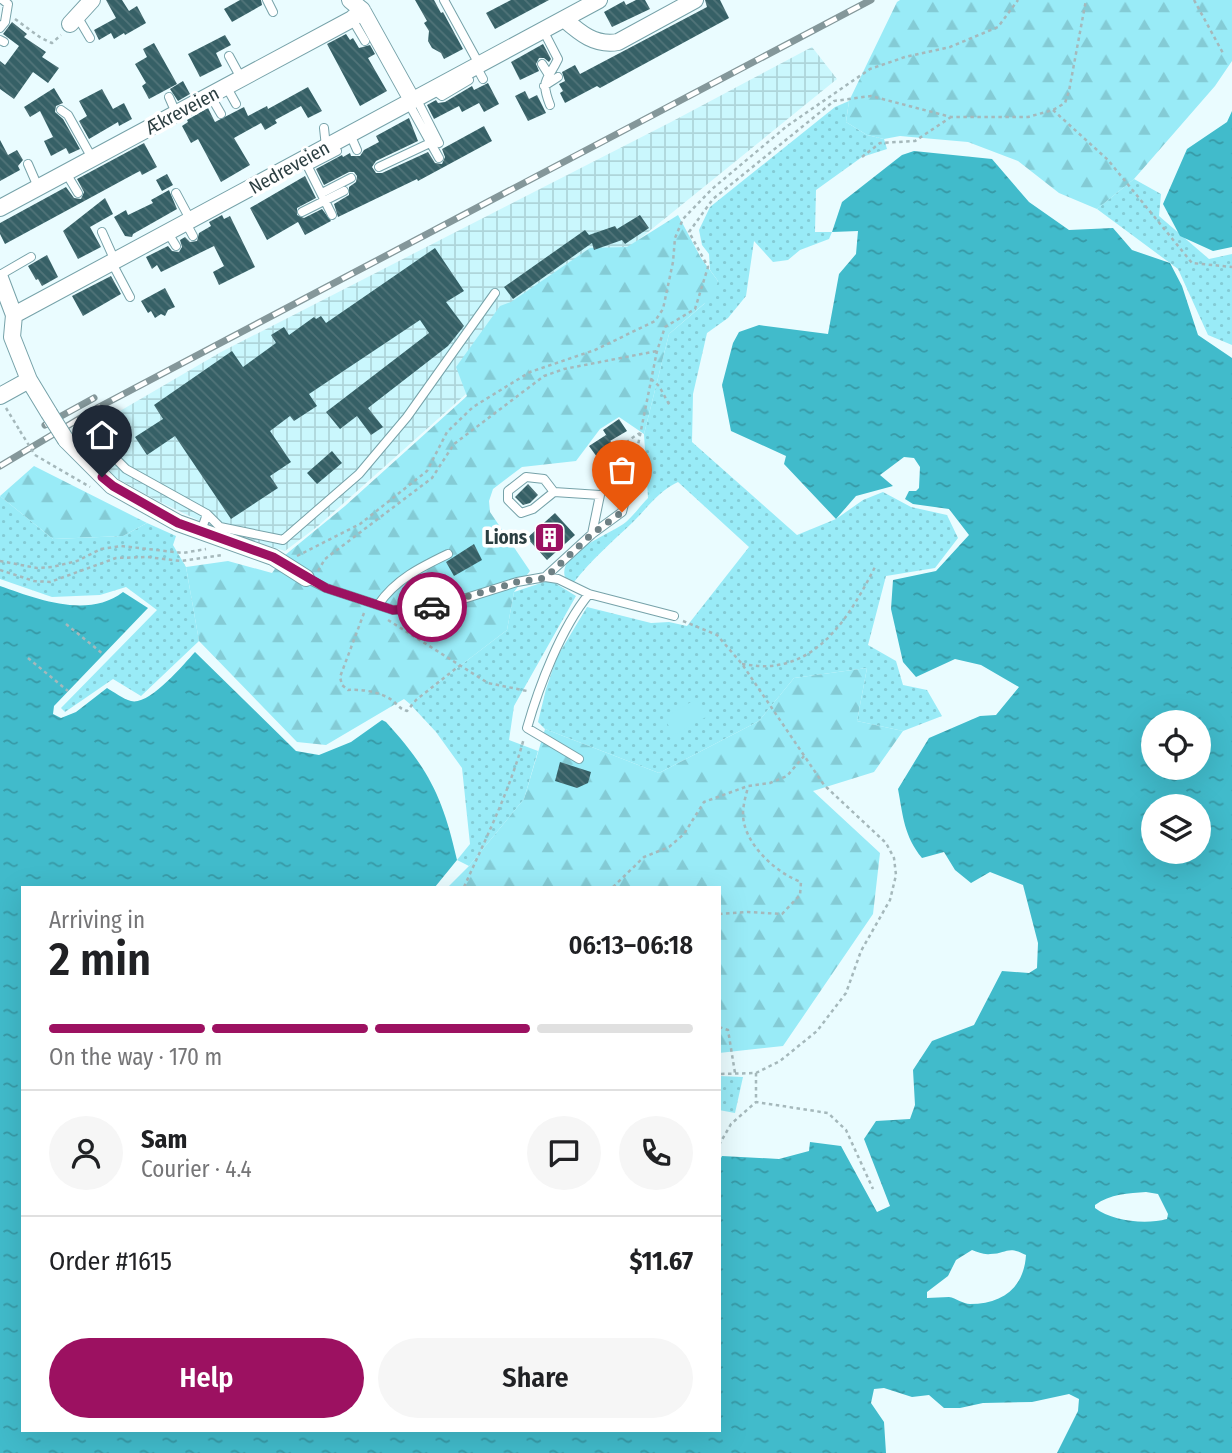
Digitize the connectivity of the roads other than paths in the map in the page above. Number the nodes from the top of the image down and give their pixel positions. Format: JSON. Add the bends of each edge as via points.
{"nodes":[{"id":1,"x":3,"y":0,"type":"edge"},
{"id":2,"x":92,"y":0,"type":"edge"},
{"id":3,"x":267,"y":0,"type":"edge"},
{"id":4,"x":443,"y":0,"type":"edge"},
{"id":5,"x":599,"y":0,"type":"edge"},
{"id":6,"x":688,"y":9,"type":"edge"},
{"id":7,"x":355,"y":10,"type":"edge"},
{"id":8,"x":273,"y":12,"type":"dead end"},
{"id":9,"x":564,"y":19,"type":"junction"},
{"id":10,"x":74,"y":20,"type":"joint"},
{"id":11,"x":0,"y":28,"type":"edge"},
{"id":12,"x":543,"y":30,"type":"junction"},
{"id":13,"x":90,"y":38,"type":"dead end"},
{"id":14,"x":365,"y":41,"type":"dead end"},
{"id":15,"x":229,"y":56,"type":"dead end"},
{"id":16,"x":542,"y":64,"type":"dead end"},
{"id":17,"x":477,"y":72,"type":"junction"},
{"id":18,"x":553,"y":76,"type":"junction"},
{"id":19,"x":241,"y":78,"type":"junction"},
{"id":20,"x":226,"y":86,"type":"junction"},
{"id":21,"x":210,"y":95,"type":"junction"},
{"id":22,"x":406,"y":95,"type":"junction"},
{"id":23,"x":169,"y":97,"type":"dead end"},
{"id":24,"x":236,"y":104,"type":"dead end"},
{"id":25,"x":550,"y":105,"type":"dead end"},
{"id":26,"x":61,"y":110,"type":"dead end"},
{"id":27,"x":176,"y":113,"type":"junction"},
{"id":28,"x":221,"y":114,"type":"dead end"},
{"id":29,"x":324,"y":128,"type":"dead end"},
{"id":30,"x":349,"y":134,"type":"junction"},
{"id":31,"x":435,"y":143,"type":"junction"},
{"id":32,"x":331,"y":149,"type":"junction"},
{"id":33,"x":357,"y":150,"type":"dead end"},
{"id":34,"x":92,"y":158,"type":"junction"},
{"id":35,"x":439,"y":158,"type":"dead end"},
{"id":36,"x":306,"y":162,"type":"junction"},
{"id":37,"x":28,"y":163,"type":"dead end"},
{"id":38,"x":379,"y":167,"type":"dead end"},
{"id":39,"x":74,"y":171,"type":"junction"},
{"id":40,"x":351,"y":178,"type":"dead end"},
{"id":41,"x":344,"y":191,"type":"dead end"},
{"id":42,"x":176,"y":192,"type":"dead end"},
{"id":43,"x":78,"y":194,"type":"dead end"},
{"id":44,"x":34,"y":195,"type":"junction"},
{"id":45,"x":323,"y":197,"type":"junction"},
{"id":46,"x":0,"y":208,"type":"edge"},
{"id":47,"x":302,"y":212,"type":"dead end"},
{"id":48,"x":332,"y":215,"type":"dead end"},
{"id":49,"x":190,"y":227,"type":"junction"},
{"id":50,"x":102,"y":232,"type":"dead end"},
{"id":51,"x":31,"y":257,"type":"dead end"},
{"id":52,"x":113,"y":262,"type":"junction"},
{"id":53,"x":0,"y":276,"type":"edge"},
{"id":54,"x":495,"y":293,"type":"dead end"},
{"id":55,"x":130,"y":297,"type":"dead end"},
{"id":56,"x":14,"y":315,"type":"junction"},
{"id":57,"x":29,"y":380,"type":"junction"},
{"id":58,"x":0,"y":397,"type":"edge"},
{"id":59,"x":103,"y":446,"type":"dead end"},
{"id":60,"x":635,"y":460,"type":"road end"},
{"id":61,"x":554,"y":492,"type":"junction"},
{"id":62,"x":206,"y":514,"type":"junction"},
{"id":63,"x":201,"y":531,"type":"junction"},
{"id":64,"x":592,"y":534,"type":"junction"},
{"id":65,"x":448,"y":554,"type":"dead end"},
{"id":66,"x":545,"y":578,"type":"junction"},
{"id":67,"x":309,"y":580,"type":"joint"},
{"id":68,"x":589,"y":594,"type":"junction"},
{"id":69,"x":378,"y":605,"type":"junction"},
{"id":70,"x":674,"y":616,"type":"road end"},
{"id":71,"x":579,"y":759,"type":"dead end"}],
"edges":[{"from":1,"to":11,"type":"lane","via":[[8,4]]},
{"from":2,"to":10,"type":"street"},
{"from":3,"to":8,"type":"lane"},
{"from":4,"to":17,"type":"lane"},
{"from":5,"to":9,"type":"street","name":"Nedreveien"},
{"from":6,"to":9,"type":"street","via":[[611,49]]},
{"from":7,"to":14,"type":"lane"},
{"from":7,"to":19,"type":"street","name":"Ækreveien"},
{"from":7,"to":22,"type":"street"},
{"from":9,"to":12,"type":"street","name":"Nedreveien"},
{"from":10,"to":13,"type":"lane"},
{"from":12,"to":17,"type":"street","name":"Nedreveien"},
{"from":12,"to":18,"type":"lane","via":[[558,59]]},
{"from":15,"to":19,"type":"lane"},
{"from":16,"to":18,"type":"lane"},
{"from":17,"to":22,"type":"street","name":"Nedreveien"},
{"from":18,"to":25,"type":"lane","via":[[544,81]]},
{"from":19,"to":20,"type":"street","name":"Ækreveien"},
{"from":20,"to":21,"type":"street","name":"Ækreveien"},
{"from":20,"to":24,"type":"lane"},
{"from":21,"to":27,"type":"street","name":"Ækreveien"},
{"from":21,"to":28,"type":"lane"},
{"from":22,"to":30,"type":"street","name":"Nedreveien"},
{"from":22,"to":31,"type":"lane"},
{"from":23,"to":27,"type":"lane"},
{"from":26,"to":34,"type":"lane"},
{"from":27,"to":34,"type":"street","name":"Ækreveien"},
{"from":29,"to":32,"type":"lane"},
{"from":30,"to":32,"type":"street","name":"Nedreveien"},
{"from":30,"to":33,"type":"lane"},
{"from":31,"to":35,"type":"lane"},
{"from":31,"to":38,"type":"lane"},
{"from":32,"to":36,"type":"street","name":"Nedreveien"},
{"from":34,"to":39,"type":"street","name":"Ækreveien"},
{"from":36,"to":45,"type":"lane"},
{"from":36,"to":49,"type":"street","name":"Nedreveien"},
{"from":37,"to":44,"type":"lane"},
{"from":39,"to":43,"type":"lane"},
{"from":39,"to":44,"type":"street","name":"Ækreveien"},
{"from":40,"to":45,"type":"lane"},
{"from":41,"to":45,"type":"lane"},
{"from":42,"to":49,"type":"lane"},
{"from":44,"to":46,"type":"street","name":"Ækreveien"},
{"from":45,"to":47,"type":"lane"},
{"from":45,"to":48,"type":"lane"},
{"from":49,"to":52,"type":"street","name":"Nedreveien"},
{"from":50,"to":52,"type":"lane"},
{"from":51,"to":53,"type":"lane"},
{"from":52,"to":55,"type":"lane"},
{"from":52,"to":56,"type":"street","name":"Nedreveien","via":[[97,277]]},
{"from":53,"to":56,"type":"street"},
{"from":54,"to":62,"type":"lane","via":[[407,417],[359,474],[283,540],[220,527]]},
{"from":56,"to":57,"type":"street","via":[[12,337]]},
{"from":57,"to":58,"type":"street"},
{"from":57,"to":63,"type":"street","bridge":true,"via":[[66,440],[113,486]]},
{"from":59,"to":62,"type":"lane","via":[[126,469]]},
{"from":60,"to":64,"type":"lane","via":[[622,512]]},
{"from":61,"to":61,"type":"lane","via":[[544,479],[526,477],[508,491],[508,500],[521,513]]},
{"from":61,"to":64,"type":"lane","via":[[600,495]]},
{"from":62,"to":63,"type":"lane"},
{"from":63,"to":67,"type":"street","via":[[277,559]]},
{"from":64,"to":66,"type":"lane"},
{"from":65,"to":69,"type":"lane","via":[[412,571]]},
{"from":66,"to":68,"type":"lane","via":[[558,579]]},
{"from":66,"to":69,"type":"lane","via":[[441,606],[393,610]]},
{"from":67,"to":69,"type":"lane"},
{"from":68,"to":70,"type":"lane"},
{"from":68,"to":71,"type":"lane","via":[[577,608],[537,693],[527,728]]}]}
